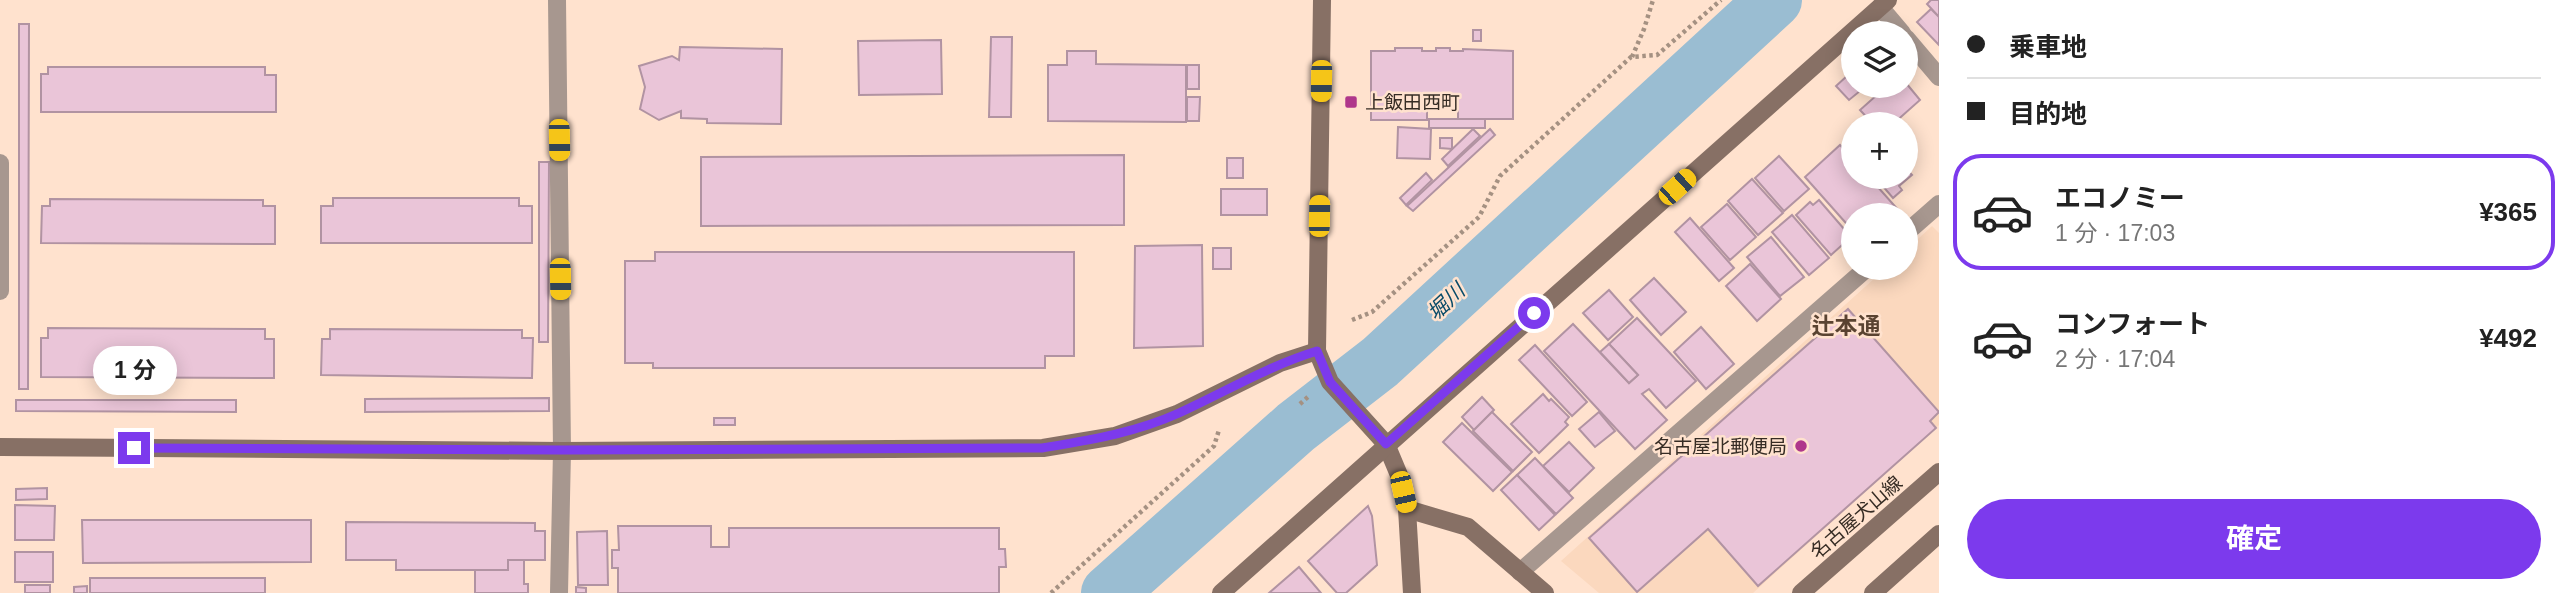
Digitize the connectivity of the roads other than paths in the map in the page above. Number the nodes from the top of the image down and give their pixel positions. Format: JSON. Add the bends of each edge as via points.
{"nodes":[{"id":1,"x":557,"y":0,"type":"edge"},
{"id":2,"x":1322,"y":0,"type":"edge"},
{"id":3,"x":1884,"y":4,"type":"edge"},
{"id":4,"x":1895,"y":21,"type":"edge"},
{"id":5,"x":1918,"y":52,"type":"edge"},
{"id":6,"x":1939,"y":77,"type":"edge"},
{"id":7,"x":0,"y":163,"type":"edge"},
{"id":8,"x":1939,"y":204,"type":"edge"},
{"id":9,"x":1918,"y":222,"type":"edge"},
{"id":10,"x":0,"y":225,"type":"edge"},
{"id":11,"x":1853,"y":280,"type":"edge"},
{"id":12,"x":0,"y":291,"type":"edge"},
{"id":13,"x":1317,"y":351,"type":"junction"},
{"id":14,"x":1386,"y":444,"type":"junction"},
{"id":15,"x":0,"y":447,"type":"edge"},
{"id":16,"x":562,"y":450,"type":"junction"},
{"id":17,"x":1939,"y":471,"type":"edge"},
{"id":18,"x":1407,"y":509,"type":"junction"},
{"id":19,"x":1939,"y":534,"type":"edge"},
{"id":20,"x":1520,"y":572,"type":"junction"},
{"id":21,"x":559,"y":593,"type":"edge"},
{"id":22,"x":1221,"y":593,"type":"edge"},
{"id":23,"x":1412,"y":593,"type":"edge"},
{"id":24,"x":1545,"y":593,"type":"edge"},
{"id":25,"x":1801,"y":593,"type":"edge"},
{"id":26,"x":1872,"y":593,"type":"edge"}],
"edges":[{"from":1,"to":16,"type":"street"},
{"from":2,"to":13,"type":"street"},
{"from":3,"to":4,"type":"street"},
{"from":3,"to":14,"type":"street"},
{"from":5,"to":6,"type":"street"},
{"from":7,"to":10,"type":"street"},
{"from":8,"to":9,"type":"street"},
{"from":10,"to":12,"type":"street"},
{"from":11,"to":20,"type":"street"},
{"from":13,"to":14,"type":"street","via":[[1330,382]]},
{"from":13,"to":16,"type":"street","via":[[1280,363],[1152,423],[1115,436],[1042,448]]},
{"from":14,"to":18,"type":"street"},
{"from":14,"to":22,"type":"street"},
{"from":15,"to":16,"type":"street"},
{"from":16,"to":21,"type":"street"},
{"from":17,"to":25,"type":"street","name":"名古屋犬山線"},
{"from":18,"to":20,"type":"street","via":[[1468,527]]},
{"from":18,"to":23,"type":"street"},
{"from":19,"to":26,"type":"street"},
{"from":20,"to":24,"type":"street"}]}
